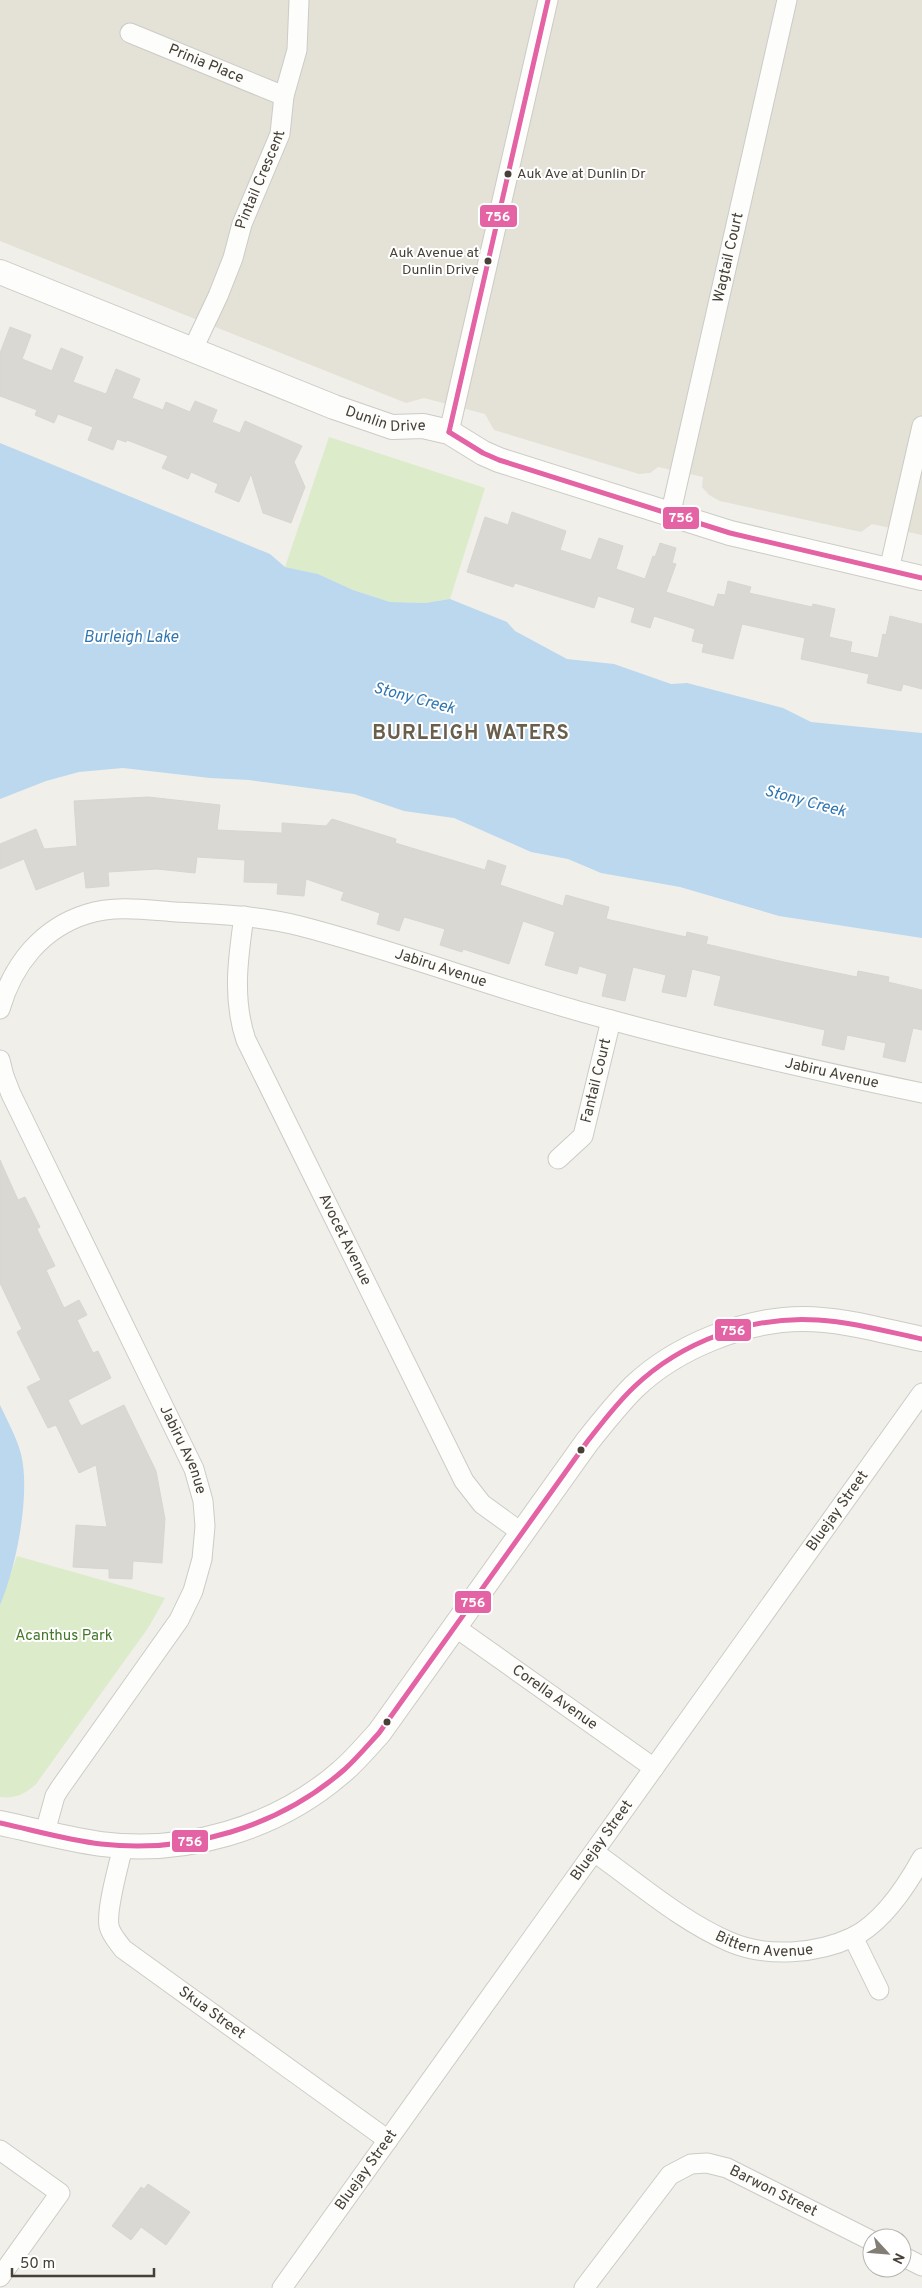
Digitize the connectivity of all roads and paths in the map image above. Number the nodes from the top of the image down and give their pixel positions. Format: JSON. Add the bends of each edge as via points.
{"nodes":[{"id":1,"x":298,"y":0,"type":"edge"},
{"id":2,"x":548,"y":0,"type":"edge"},
{"id":3,"x":787,"y":0,"type":"edge"},
{"id":4,"x":130,"y":33,"type":"dead end"},
{"id":5,"x":284,"y":96,"type":"junction"},
{"id":6,"x":0,"y":272,"type":"edge"},
{"id":7,"x":192,"y":350,"type":"junction"},
{"id":8,"x":922,"y":426,"type":"edge"},
{"id":9,"x":448,"y":432,"type":"junction"},
{"id":10,"x":670,"y":516,"type":"junction"},
{"id":11,"x":889,"y":570,"type":"junction"},
{"id":12,"x":922,"y":578,"type":"edge"},
{"id":13,"x":244,"y":916,"type":"junction"},
{"id":14,"x":0,"y":1009,"type":"edge"},
{"id":15,"x":611,"y":1020,"type":"junction"},
{"id":16,"x":0,"y":1060,"type":"edge"},
{"id":17,"x":922,"y":1093,"type":"edge"},
{"id":18,"x":558,"y":1158,"type":"dead end"},
{"id":19,"x":922,"y":1339,"type":"edge"},
{"id":20,"x":922,"y":1393,"type":"edge"},
{"id":21,"x":522,"y":1533,"type":"junction"},
{"id":22,"x":455,"y":1627,"type":"junction"},
{"id":23,"x":654,"y":1768,"type":"junction"},
{"id":24,"x":0,"y":1823,"type":"edge"},
{"id":25,"x":45,"y":1832,"type":"junction"},
{"id":26,"x":123,"y":1846,"type":"junction"},
{"id":27,"x":594,"y":1852,"type":"junction"},
{"id":28,"x":922,"y":1858,"type":"edge"},
{"id":29,"x":853,"y":1937,"type":"junction"},
{"id":30,"x":879,"y":1990,"type":"dead end"},
{"id":31,"x":388,"y":2140,"type":"junction"},
{"id":32,"x":0,"y":2150,"type":"edge"},
{"id":33,"x":862,"y":2236,"type":"edge"},
{"id":34,"x":0,"y":2277,"type":"edge"},
{"id":35,"x":282,"y":2288,"type":"edge"},
{"id":36,"x":584,"y":2288,"type":"edge"}],
"edges":[{"from":1,"to":5,"type":"street","name":"Pintail Crescent","via":[[297,50]]},
{"from":2,"to":9,"type":"street"},
{"from":3,"to":10,"type":"street","name":"Wagtail Court"},
{"from":4,"to":5,"type":"street","name":"Prinia Place"},
{"from":5,"to":7,"type":"street","name":"Pintail Crescent","via":[[280,134],[242,224],[218,296]]},
{"from":6,"to":7,"type":"street","name":"Dunlin Drive"},
{"from":7,"to":9,"type":"street","name":"Dunlin Drive","via":[[280,387],[392,427],[423,426]]},
{"from":8,"to":11,"type":"street"},
{"from":9,"to":10,"type":"street","name":"Dunlin Drive","via":[[499,460]]},
{"from":10,"to":11,"type":"street","name":"Dunlin Drive"},
{"from":11,"to":12,"type":"street","name":"Dunlin Drive"},
{"from":13,"to":14,"type":"street","name":"Jabiru Avenue","via":[[134,909],[88,913],[68,921],[36,943],[14,973]]},
{"from":13,"to":15,"type":"street","name":"Jabiru Avenue","via":[[299,926]]},
{"from":13,"to":21,"type":"street","name":"Avocet Avenue","via":[[237,1008],[246,1040],[464,1481],[482,1504]]},
{"from":15,"to":17,"type":"street","name":"Jabiru Avenue","via":[[774,1062]]},
{"from":15,"to":18,"type":"street","name":"Fantail Court","via":[[583,1136]]},
{"from":16,"to":25,"type":"street","name":"Jabiru Avenue","via":[[11,1094],[194,1469],[205,1526],[198,1576],[179,1620],[60,1788]]},
{"from":19,"to":21,"type":"street","via":[[835,1321],[802,1319],[759,1324],[690,1348],[660,1366],[618,1403]]},
{"from":20,"to":23,"type":"street","name":"Bluejay Street"},
{"from":21,"to":22,"type":"street"},
{"from":22,"to":23,"type":"street","name":"Corella Avenue"},
{"from":22,"to":26,"type":"street","via":[[379,1733],[339,1774],[318,1790],[290,1808],[222,1836],[160,1845]]},
{"from":23,"to":27,"type":"street","name":"Bluejay Street"},
{"from":24,"to":25,"type":"street"},
{"from":25,"to":26,"type":"street"},
{"from":26,"to":31,"type":"street","name":"Skua Street","via":[[109,1926],[123,1949]]},
{"from":27,"to":29,"type":"street","name":"Bittern Avenue","via":[[695,1923],[732,1943],[756,1950],[794,1952],[820,1948]]},
{"from":27,"to":31,"type":"street","name":"Bluejay Street"},
{"from":28,"to":29,"type":"street","name":"Bittern Avenue","via":[[894,1900]]},
{"from":29,"to":30,"type":"street"},
{"from":31,"to":35,"type":"street","name":"Bluejay Street"},
{"from":32,"to":34,"type":"street","via":[[60,2192]]},
{"from":33,"to":36,"type":"street","name":"Barwon Street","via":[[726,2168],[707,2163],[691,2164],[670,2175]]}]}
